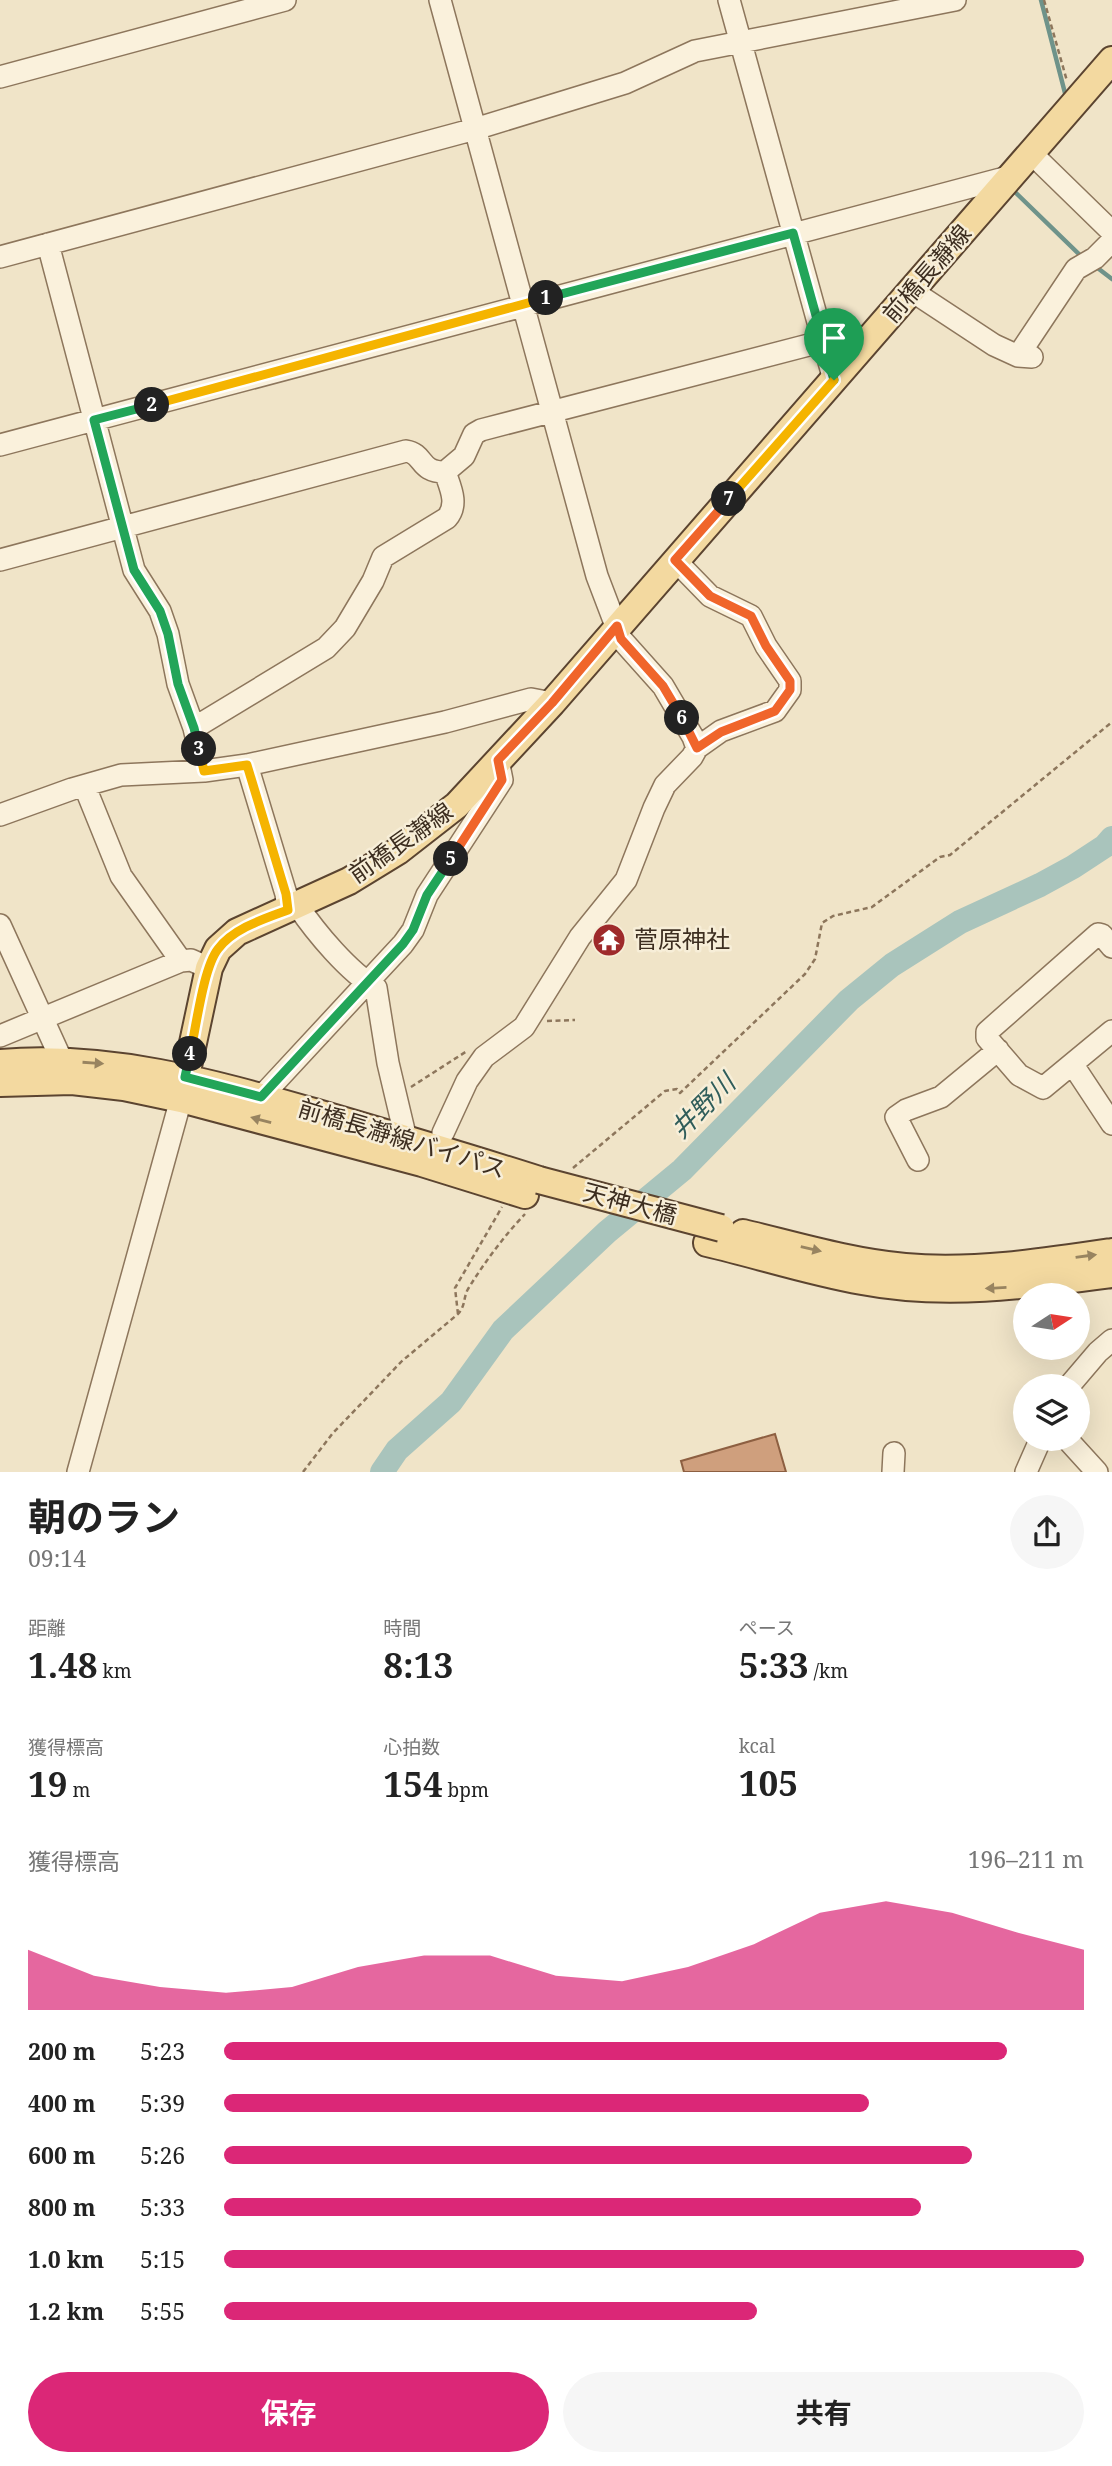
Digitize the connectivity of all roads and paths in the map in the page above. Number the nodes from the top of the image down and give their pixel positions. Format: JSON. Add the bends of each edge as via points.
{"nodes":[{"id":1,"x":285,"y":0,"type":"edge"},
{"id":2,"x":440,"y":0,"type":"edge"},
{"id":3,"x":729,"y":0,"type":"edge"},
{"id":4,"x":955,"y":0,"type":"edge"},
{"id":5,"x":1044,"y":0,"type":"edge"},
{"id":6,"x":741,"y":43,"type":"junction"},
{"id":7,"x":1112,"y":61,"type":"edge"},
{"id":8,"x":0,"y":78,"type":"edge"},
{"id":9,"x":1078,"y":100,"type":"junction"},
{"id":10,"x":475,"y":130,"type":"junction"},
{"id":11,"x":1032,"y":154,"type":"junction"},
{"id":12,"x":1012,"y":176,"type":"junction"},
{"id":13,"x":1112,"y":232,"type":"edge"},
{"id":14,"x":793,"y":233,"type":"junction"},
{"id":15,"x":1112,"y":241,"type":"edge"},
{"id":16,"x":48,"y":244,"type":"junction"},
{"id":17,"x":0,"y":257,"type":"edge"},
{"id":18,"x":912,"y":291,"type":"junction"},
{"id":19,"x":523,"y":304,"type":"junction"},
{"id":20,"x":824,"y":341,"type":"junction"},
{"id":21,"x":834,"y":380,"type":"junction"},
{"id":22,"x":551,"y":411,"type":"junction"},
{"id":23,"x":94,"y":420,"type":"junction"},
{"id":24,"x":0,"y":445,"type":"edge"},
{"id":25,"x":445,"y":472,"type":"junction"},
{"id":26,"x":122,"y":527,"type":"junction"},
{"id":27,"x":0,"y":560,"type":"edge"},
{"id":28,"x":675,"y":560,"type":"junction"},
{"id":29,"x":617,"y":626,"type":"junction"},
{"id":30,"x":552,"y":703,"type":"junction"},
{"id":31,"x":1112,"y":722,"type":"edge"},
{"id":32,"x":194,"y":728,"type":"junction"},
{"id":33,"x":697,"y":748,"type":"junction"},
{"id":34,"x":498,"y":760,"type":"junction"},
{"id":35,"x":247,"y":765,"type":"junction"},
{"id":36,"x":204,"y":771,"type":"junction"},
{"id":37,"x":85,"y":787,"type":"junction"},
{"id":38,"x":0,"y":815,"type":"edge"},
{"id":39,"x":293,"y":908,"type":"junction"},
{"id":40,"x":1,"y":928,"type":"edge"},
{"id":41,"x":1112,"y":947,"type":"edge"},
{"id":42,"x":181,"y":961,"type":"junction"},
{"id":43,"x":209,"y":968,"type":"junction"},
{"id":44,"x":366,"y":982,"type":"junction"},
{"id":45,"x":42,"y":1019,"type":"junction"},
{"id":46,"x":1112,"y":1031,"type":"edge"},
{"id":47,"x":0,"y":1036,"type":"edge"},
{"id":48,"x":998,"y":1049,"type":"junction"},
{"id":49,"x":62,"y":1061,"type":"junction"},
{"id":50,"x":0,"y":1063,"type":"edge"},
{"id":51,"x":1073,"y":1065,"type":"junction"},
{"id":52,"x":0,"y":1083,"type":"edge"},
{"id":53,"x":183,"y":1088,"type":"junction"},
{"id":54,"x":261,"y":1097,"type":"junction"},
{"id":55,"x":1112,"y":1124,"type":"edge"},
{"id":56,"x":443,"y":1133,"type":"dead end"},
{"id":57,"x":406,"y":1139,"type":"junction"},
{"id":58,"x":918,"y":1160,"type":"dead end"},
{"id":59,"x":567,"y":1174,"type":"dead end"},
{"id":60,"x":525,"y":1195,"type":"junction"},
{"id":61,"x":714,"y":1235,"type":"junction"},
{"id":62,"x":1112,"y":1252,"type":"edge"},
{"id":63,"x":1112,"y":1274,"type":"edge"},
{"id":64,"x":458,"y":1314,"type":"junction"},
{"id":65,"x":1112,"y":1340,"type":"edge"},
{"id":66,"x":1079,"y":1374,"type":"edge"},
{"id":67,"x":1035,"y":1451,"type":"edge"},
{"id":68,"x":1078,"y":1451,"type":"edge"},
{"id":69,"x":78,"y":1472,"type":"edge"},
{"id":70,"x":303,"y":1472,"type":"edge"},
{"id":71,"x":1026,"y":1472,"type":"edge"},
{"id":72,"x":1097,"y":1472,"type":"edge"}],
"edges":[{"from":1,"to":8,"type":"street"},
{"from":2,"to":10,"type":"street"},
{"from":3,"to":6,"type":"street"},
{"from":4,"to":6,"type":"street"},
{"from":5,"to":9,"type":"path","via":[[1070,92]]},
{"from":6,"to":10,"type":"street","via":[[695,51],[625,83]]},
{"from":6,"to":14,"type":"street"},
{"from":7,"to":9,"type":"main road","name":"前橋長瀞線"},
{"from":9,"to":11,"type":"main road","name":"前橋長瀞線"},
{"from":10,"to":16,"type":"street"},
{"from":10,"to":19,"type":"street"},
{"from":11,"to":12,"type":"main road","name":"前橋長瀞線"},
{"from":11,"to":13,"type":"street"},
{"from":12,"to":14,"type":"street"},
{"from":12,"to":18,"type":"main road","name":"前橋長瀞線"},
{"from":14,"to":19,"type":"street"},
{"from":14,"to":20,"type":"street"},
{"from":15,"to":18,"type":"street","via":[[1076,269],[1025,356],[979,336]]},
{"from":16,"to":17,"type":"street"},
{"from":16,"to":23,"type":"street"},
{"from":18,"to":21,"type":"main road","name":"前橋長瀞線"},
{"from":19,"to":22,"type":"street"},
{"from":19,"to":23,"type":"street"},
{"from":20,"to":21,"type":"street"},
{"from":20,"to":22,"type":"street"},
{"from":21,"to":28,"type":"main road","name":"前橋長瀞線"},
{"from":22,"to":25,"type":"street","via":[[474,434],[464,456]]},
{"from":22,"to":29,"type":"street","via":[[597,576]]},
{"from":23,"to":24,"type":"street"},
{"from":23,"to":26,"type":"street"},
{"from":25,"to":26,"type":"street","via":[[425,468],[416,455],[406,451]]},
{"from":25,"to":32,"type":"street","via":[[453,512],[383,557],[335,639]]},
{"from":26,"to":27,"type":"street"},
{"from":26,"to":32,"type":"street","via":[[134,570],[160,611]]},
{"from":28,"to":29,"type":"main road","name":"前橋長瀞線"},
{"from":28,"to":33,"type":"street","via":[[710,596],[751,616],[790,681],[790,690],[775,711],[721,732]]},
{"from":29,"to":30,"type":"main road","name":"前橋長瀞線"},
{"from":29,"to":33,"type":"street","via":[[621,639],[663,686]]},
{"from":30,"to":34,"type":"main road","name":"前橋長瀞線"},
{"from":30,"to":35,"type":"street","via":[[524,700]]},
{"from":31,"to":59,"type":"path","via":[[950,855],[940,857],[872,907],[822,923],[815,959],[805,974],[680,1093],[677,1089],[665,1091]]},
{"from":32,"to":36,"type":"street"},
{"from":33,"to":56,"type":"street","via":[[665,785],[626,880],[580,937],[524,1027],[484,1057],[467,1081]]},
{"from":34,"to":39,"type":"main road","name":"前橋長瀞線","via":[[457,805],[398,851]]},
{"from":34,"to":44,"type":"street","via":[[502,780],[427,895],[413,930]]},
{"from":35,"to":36,"type":"street"},
{"from":35,"to":39,"type":"street"},
{"from":36,"to":37,"type":"street","via":[[121,775]]},
{"from":37,"to":38,"type":"street"},
{"from":37,"to":42,"type":"street","via":[[121,876]]},
{"from":39,"to":43,"type":"main road","name":"前橋長瀞線","via":[[237,932],[218,949]]},
{"from":39,"to":44,"type":"street"},
{"from":40,"to":45,"type":"street"},
{"from":41,"to":48,"type":"street","via":[[1098,934],[987,1032]]},
{"from":42,"to":43,"type":"street"},
{"from":42,"to":45,"type":"street"},
{"from":43,"to":53,"type":"main road","name":"前橋長瀞線"},
{"from":44,"to":54,"type":"street"},
{"from":44,"to":57,"type":"street","via":[[376,988]]},
{"from":45,"to":47,"type":"street"},
{"from":45,"to":49,"type":"street"},
{"from":46,"to":51,"type":"street"},
{"from":48,"to":51,"type":"street","via":[[1019,1075],[1044,1088]]},
{"from":48,"to":58,"type":"street","via":[[941,1097],[896,1117]]},
{"from":49,"to":50,"type":"main road"},
{"from":49,"to":53,"type":"main road","one_way":true,"via":[[123,1065]]},
{"from":51,"to":55,"type":"street"},
{"from":52,"to":53,"type":"main road","via":[[72,1081]]},
{"from":53,"to":54,"type":"main road","name":"前橋長瀞線バイパス"},
{"from":60,"to":53,"type":"main road","name":"前橋長瀞線バイパス","one_way":true},
{"from":53,"to":69,"type":"street"},
{"from":54,"to":57,"type":"main road","name":"前橋長瀞線バイパス"},
{"from":57,"to":60,"type":"main road","name":"前橋長瀞線バイパス"},
{"from":60,"to":61,"type":"main road","name":"天神大橋","bridge":true},
{"from":60,"to":64,"type":"path","via":[[511,1228],[466,1293],[465,1306]]},
{"from":60,"to":64,"type":"path","via":[[455,1288]]},
{"from":61,"to":62,"type":"main road","one_way":true,"via":[[908,1267],[1003,1265]]},
{"from":63,"to":61,"type":"main road","one_way":true,"via":[[1004,1287],[904,1286],[863,1281]]},
{"from":64,"to":70,"type":"path","via":[[402,1361],[333,1433]]},
{"from":65,"to":66,"type":"street"},
{"from":67,"to":71,"type":"street"},
{"from":68,"to":72,"type":"street"}]}
